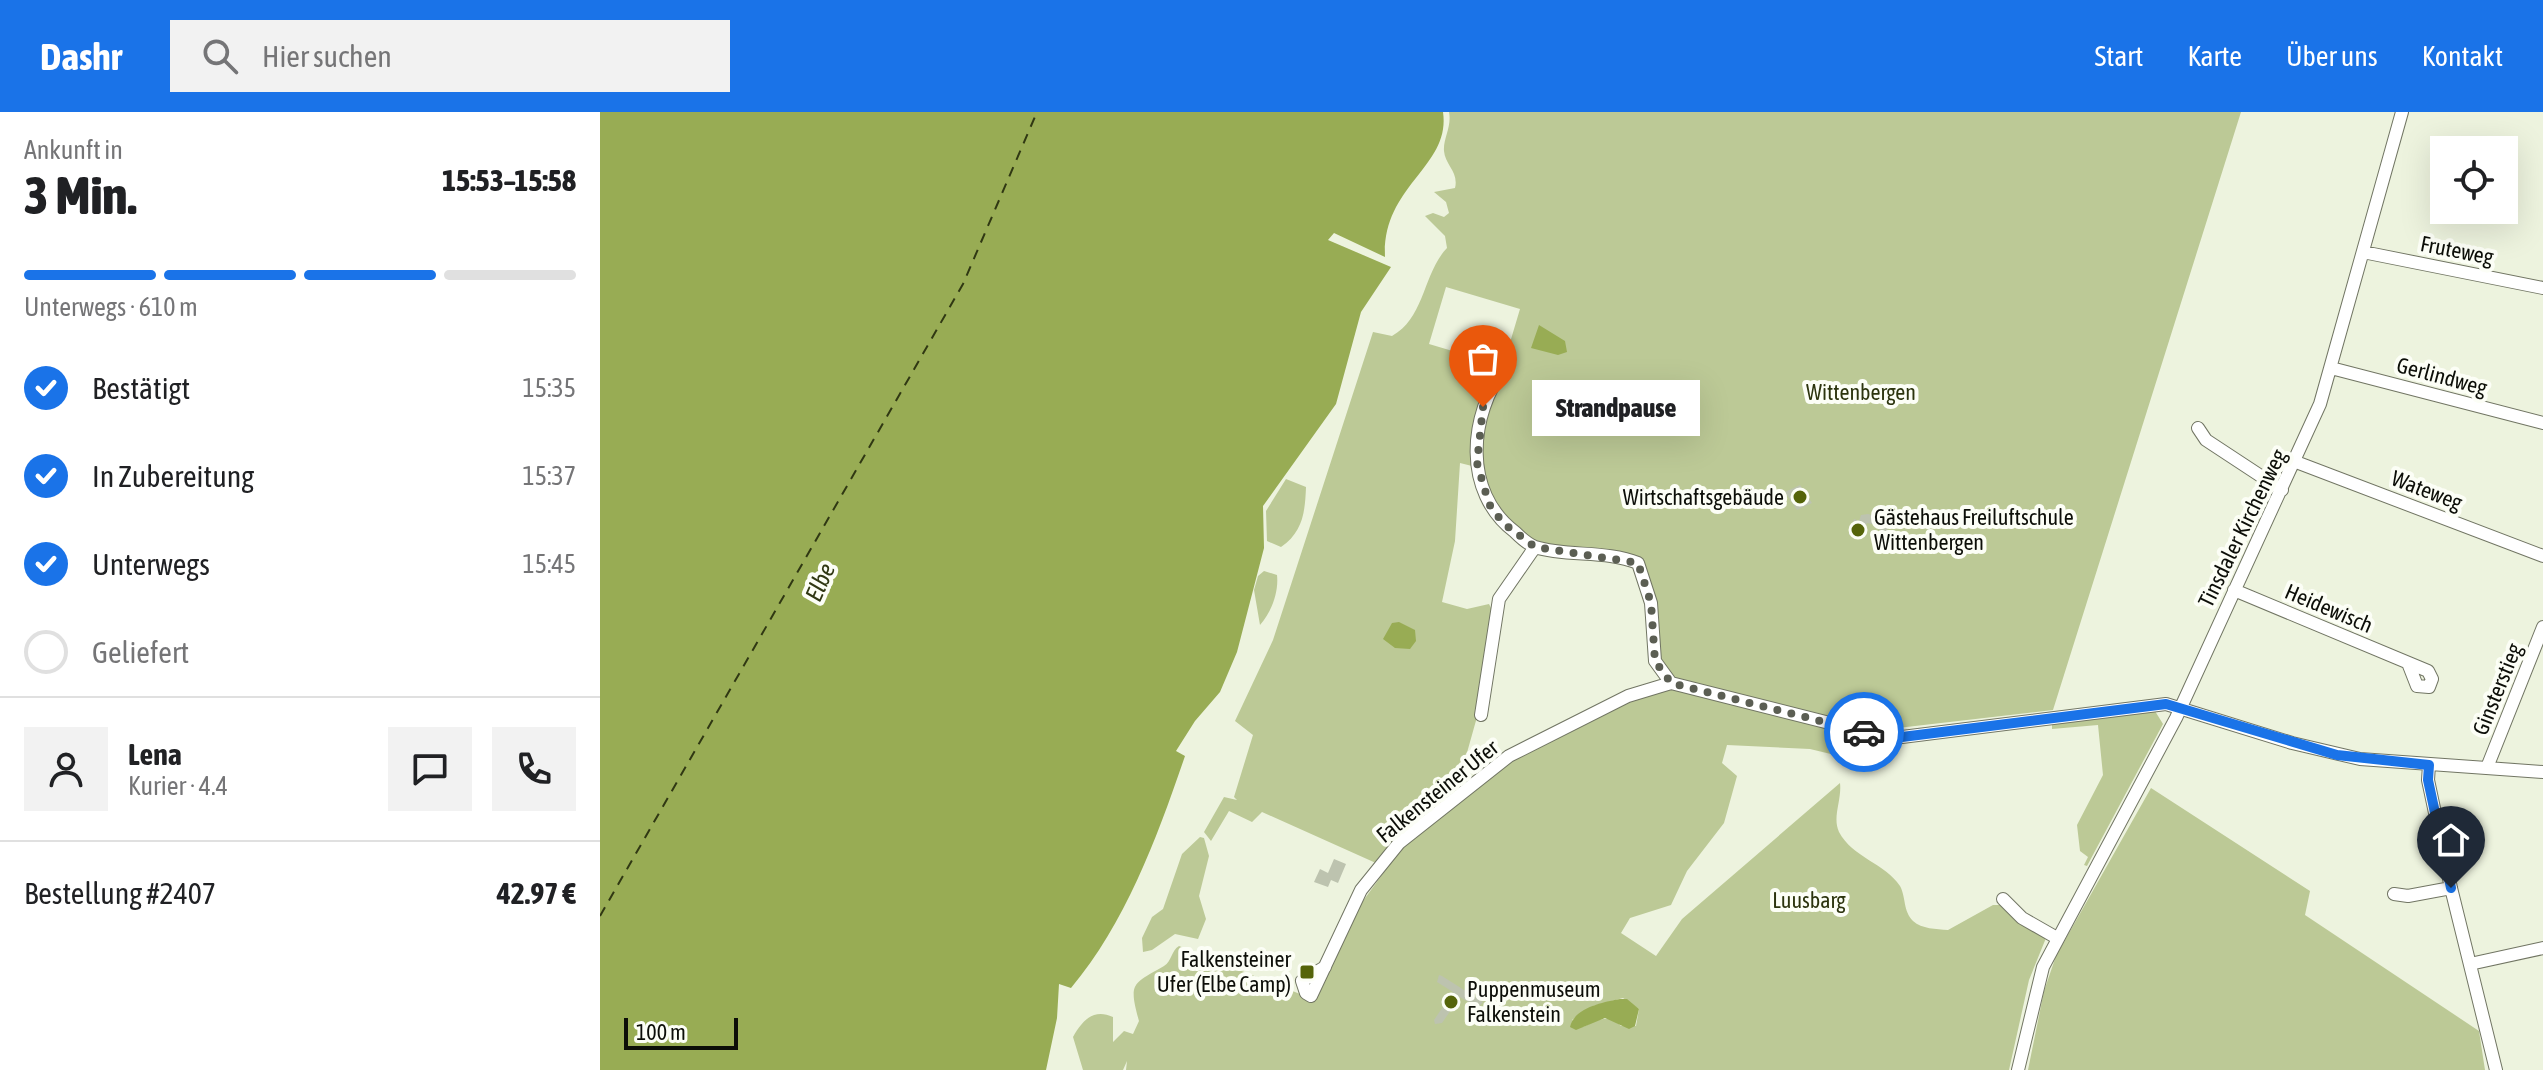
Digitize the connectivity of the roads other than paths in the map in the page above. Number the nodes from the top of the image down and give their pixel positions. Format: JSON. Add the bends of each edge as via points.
{"nodes":[{"id":1,"x":2402,"y":112,"type":"edge"},
{"id":2,"x":2363,"y":252,"type":"junction"},
{"id":3,"x":2543,"y":288,"type":"edge"},
{"id":4,"x":1505,"y":367,"type":"dead end"},
{"id":5,"x":2331,"y":368,"type":"junction"},
{"id":6,"x":2543,"y":423,"type":"edge"},
{"id":7,"x":2198,"y":428,"type":"dead end"},
{"id":8,"x":2296,"y":462,"type":"junction"},
{"id":9,"x":2282,"y":490,"type":"junction"},
{"id":10,"x":1535,"y":547,"type":"junction"},
{"id":11,"x":2543,"y":556,"type":"edge"},
{"id":12,"x":2234,"y":590,"type":"junction"},
{"id":13,"x":2543,"y":627,"type":"edge"},
{"id":14,"x":2408,"y":663,"type":"dead end"},
{"id":15,"x":1671,"y":683,"type":"junction"},
{"id":16,"x":2180,"y":706,"type":"junction"},
{"id":17,"x":1481,"y":715,"type":"dead end"},
{"id":18,"x":2429,"y":765,"type":"junction"},
{"id":19,"x":2488,"y":765,"type":"junction"},
{"id":20,"x":2543,"y":772,"type":"edge"},
{"id":21,"x":2451,"y":888,"type":"junction"},
{"id":22,"x":2394,"y":894,"type":"dead end"},
{"id":23,"x":2003,"y":899,"type":"dead end"},
{"id":24,"x":2057,"y":938,"type":"junction"},
{"id":25,"x":2543,"y":948,"type":"edge"},
{"id":26,"x":2470,"y":964,"type":"junction"},
{"id":27,"x":1325,"y":967,"type":"dead end"},
{"id":28,"x":2018,"y":1070,"type":"edge"},
{"id":29,"x":2496,"y":1070,"type":"edge"}],
"edges":[{"from":1,"to":2,"type":"street","name":"Tinsdaler Kirchenweg"},
{"from":2,"to":3,"type":"street","name":"Fruteweg"},
{"from":2,"to":5,"type":"street","name":"Tinsdaler Kirchenweg"},
{"from":4,"to":10,"type":"street","via":[[1483,407],[1477,463],[1497,516]]},
{"from":5,"to":6,"type":"street","name":"Gerlindweg"},
{"from":5,"to":8,"type":"street","name":"Tinsdaler Kirchenweg"},
{"from":7,"to":9,"type":"street","via":[[2206,440]]},
{"from":8,"to":9,"type":"street","name":"Tinsdaler Kirchenweg"},
{"from":8,"to":11,"type":"street","name":"Wateweg"},
{"from":9,"to":12,"type":"street","name":"Tinsdaler Kirchenweg"},
{"from":10,"to":15,"type":"street","via":[[1638,563],[1651,603],[1655,661]]},
{"from":10,"to":17,"type":"street","via":[[1499,599]]},
{"from":12,"to":14,"type":"street","name":"Heidewisch"},
{"from":12,"to":16,"type":"street","name":"Tinsdaler Kirchenweg"},
{"from":13,"to":19,"type":"street","name":"Ginsterstieg"},
{"from":15,"to":16,"type":"street","via":[[1902,737]]},
{"from":15,"to":27,"type":"street","name":"Falkensteiner Ufer","via":[[1628,696],[1509,756],[1443,806],[1396,846],[1361,890]]},
{"from":16,"to":18,"type":"street","via":[[2337,755]]},
{"from":16,"to":24,"type":"street","name":"Tinsdaler Kirchenweg"},
{"from":18,"to":19,"type":"street"},
{"from":18,"to":21,"type":"street"},
{"from":19,"to":20,"type":"street"},
{"from":21,"to":22,"type":"street"},
{"from":21,"to":26,"type":"street"},
{"from":23,"to":24,"type":"street","via":[[2022,918]]},
{"from":24,"to":28,"type":"street","name":"Tinsdaler Kirchenweg","via":[[2037,983]]},
{"from":25,"to":26,"type":"street"},
{"from":26,"to":29,"type":"street"}]}
